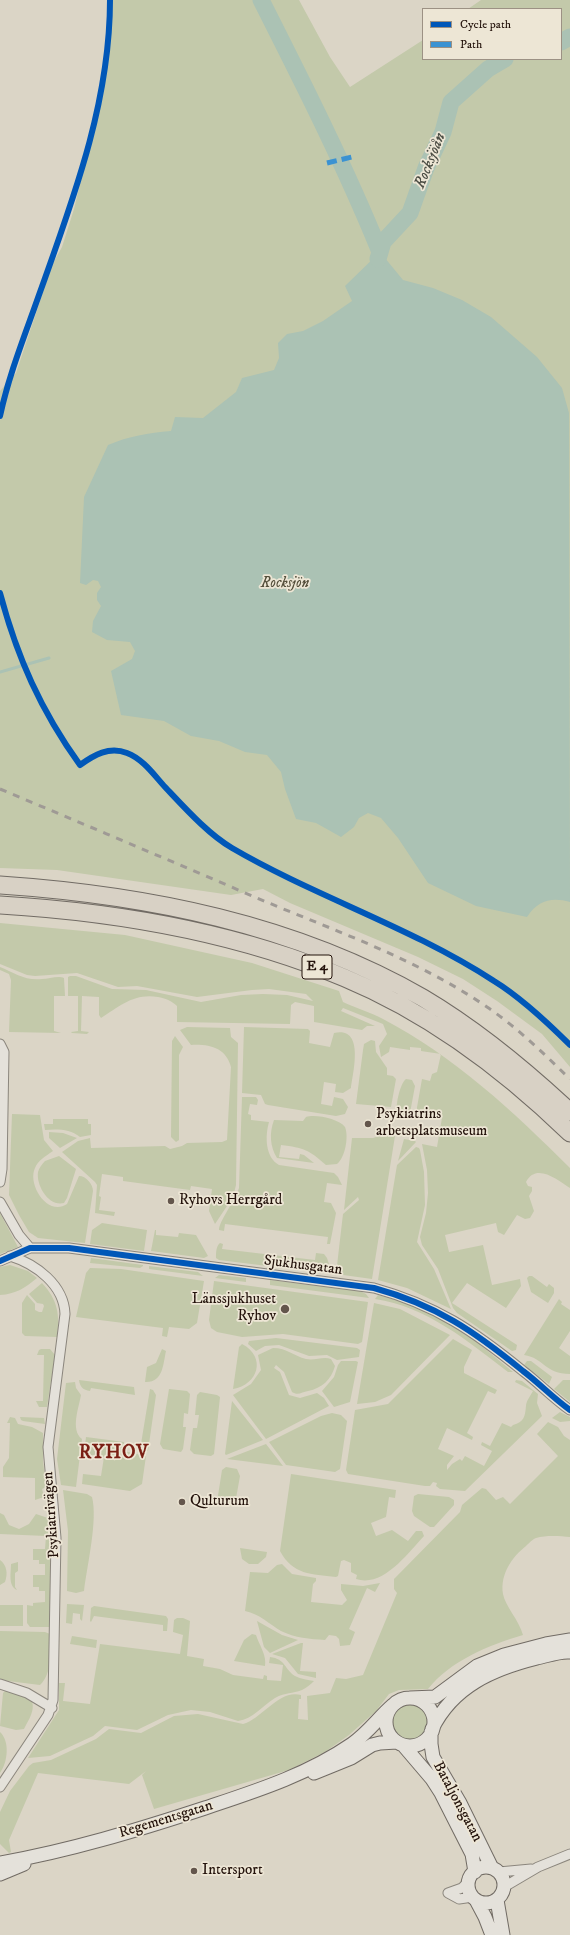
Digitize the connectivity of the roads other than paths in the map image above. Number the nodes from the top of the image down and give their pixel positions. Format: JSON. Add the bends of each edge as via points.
{"nodes":[{"id":1,"x":0,"y":885,"type":"edge"},
{"id":2,"x":0,"y":905,"type":"edge"},
{"id":3,"x":0,"y":1044,"type":"edge"},
{"id":4,"x":570,"y":1112,"type":"edge"},
{"id":5,"x":570,"y":1132,"type":"edge"},
{"id":6,"x":0,"y":1182,"type":"edge"},
{"id":7,"x":0,"y":1202,"type":"edge"},
{"id":8,"x":30,"y":1248,"type":"junction"},
{"id":9,"x":10,"y":1256,"type":"junction"},
{"id":10,"x":0,"y":1261,"type":"edge"},
{"id":11,"x":570,"y":1410,"type":"edge"},
{"id":12,"x":570,"y":1640,"type":"edge"},
{"id":13,"x":570,"y":1652,"type":"edge"},
{"id":14,"x":0,"y":1684,"type":"edge"},
{"id":15,"x":410,"y":1698,"type":"junction"},
{"id":16,"x":393,"y":1705,"type":"junction"},
{"id":17,"x":52,"y":1708,"type":"junction"},
{"id":18,"x":432,"y":1731,"type":"junction"},
{"id":19,"x":400,"y":1743,"type":"junction"},
{"id":20,"x":285,"y":1780,"type":"junction"},
{"id":21,"x":0,"y":1787,"type":"edge"},
{"id":22,"x":45,"y":1854,"type":"junction"},
{"id":23,"x":570,"y":1854,"type":"edge"},
{"id":24,"x":0,"y":1863,"type":"edge"},
{"id":25,"x":538,"y":1867,"type":"junction"},
{"id":26,"x":496,"y":1870,"type":"junction"},
{"id":27,"x":0,"y":1874,"type":"edge"},
{"id":28,"x":472,"y":1877,"type":"junction"},
{"id":29,"x":504,"y":1887,"type":"junction"},
{"id":30,"x":474,"y":1899,"type":"junction"},
{"id":31,"x":497,"y":1900,"type":"junction"},
{"id":32,"x":492,"y":1935,"type":"edge"},
{"id":33,"x":503,"y":1935,"type":"edge"}],
"edges":[{"from":1,"to":4,"type":"highway","number":"E 4","via":[[85,893],[176,908],[258,927],[317,947],[392,981],[454,1018],[506,1054]]},
{"from":2,"to":5,"type":"highway","number":"E 4","via":[[90,914],[200,932],[286,955],[346,978],[415,1013],[461,1042],[515,1083]]},
{"from":3,"to":6,"type":"street","via":[[4,1060]]},
{"from":7,"to":8,"type":"street","via":[[19,1235]]},
{"from":8,"to":9,"type":"street","name":"Sjukhusgatan"},
{"from":8,"to":11,"type":"street","name":"Sjukhusgatan","via":[[69,1248],[374,1288],[404,1296],[441,1312],[478,1336]]},
{"from":9,"to":10,"type":"street","name":"Sjukhusgatan"},
{"from":9,"to":17,"type":"street","name":"Psykiatrivägen","via":[[23,1260],[49,1279],[64,1304],[64,1328],[48,1447],[56,1538]]},
{"from":12,"to":15,"type":"street","via":[[534,1646],[504,1655],[477,1666],[435,1697]]},
{"from":13,"to":18,"type":"street","via":[[522,1662],[491,1672],[448,1704]]},
{"from":14,"to":17,"type":"street","via":[[27,1693]]},
{"from":15,"to":16,"type":"street","via":[[402,1699]]},
{"from":15,"to":18,"type":"street","via":[[422,1701],[431,1711],[434,1722]]},
{"from":16,"to":19,"type":"street","via":[[388,1711],[386,1722],[389,1733]]},
{"from":16,"to":20,"type":"street","name":"Regementsgatan","via":[[353,1744]]},
{"from":17,"to":21,"type":"street","name":"Psykiatrivägen"},
{"from":18,"to":19,"type":"street","via":[[421,1743],[408,1746]]},
{"from":18,"to":26,"type":"street","name":"Bataljonsgatan","via":[[433,1756]]},
{"from":19,"to":20,"type":"street","name":"Regementsgatan","via":[[372,1745],[320,1772]]},
{"from":19,"to":28,"type":"street","name":"Bataljonsgatan","via":[[441,1793],[472,1854]]},
{"from":20,"to":22,"type":"street","name":"Regementsgatan","via":[[156,1825]]},
{"from":22,"to":24,"type":"street","name":"Regementsgatan"},
{"from":22,"to":27,"type":"street","name":"Regementsgatan"},
{"from":23,"to":25,"type":"street"},
{"from":25,"to":26,"type":"street"},
{"from":25,"to":29,"type":"street"},
{"from":26,"to":28,"type":"street","via":[[481,1868]]},
{"from":26,"to":29,"type":"street","via":[[503,1879]]},
{"from":28,"to":30,"type":"street","via":[[468,1887]]},
{"from":28,"to":30,"type":"street","via":[[462,1888],[448,1893],[460,1899]]},
{"from":29,"to":31,"type":"street"},
{"from":30,"to":31,"type":"street","via":[[484,1903]]},
{"from":30,"to":32,"type":"street"},
{"from":31,"to":33,"type":"street"}]}
